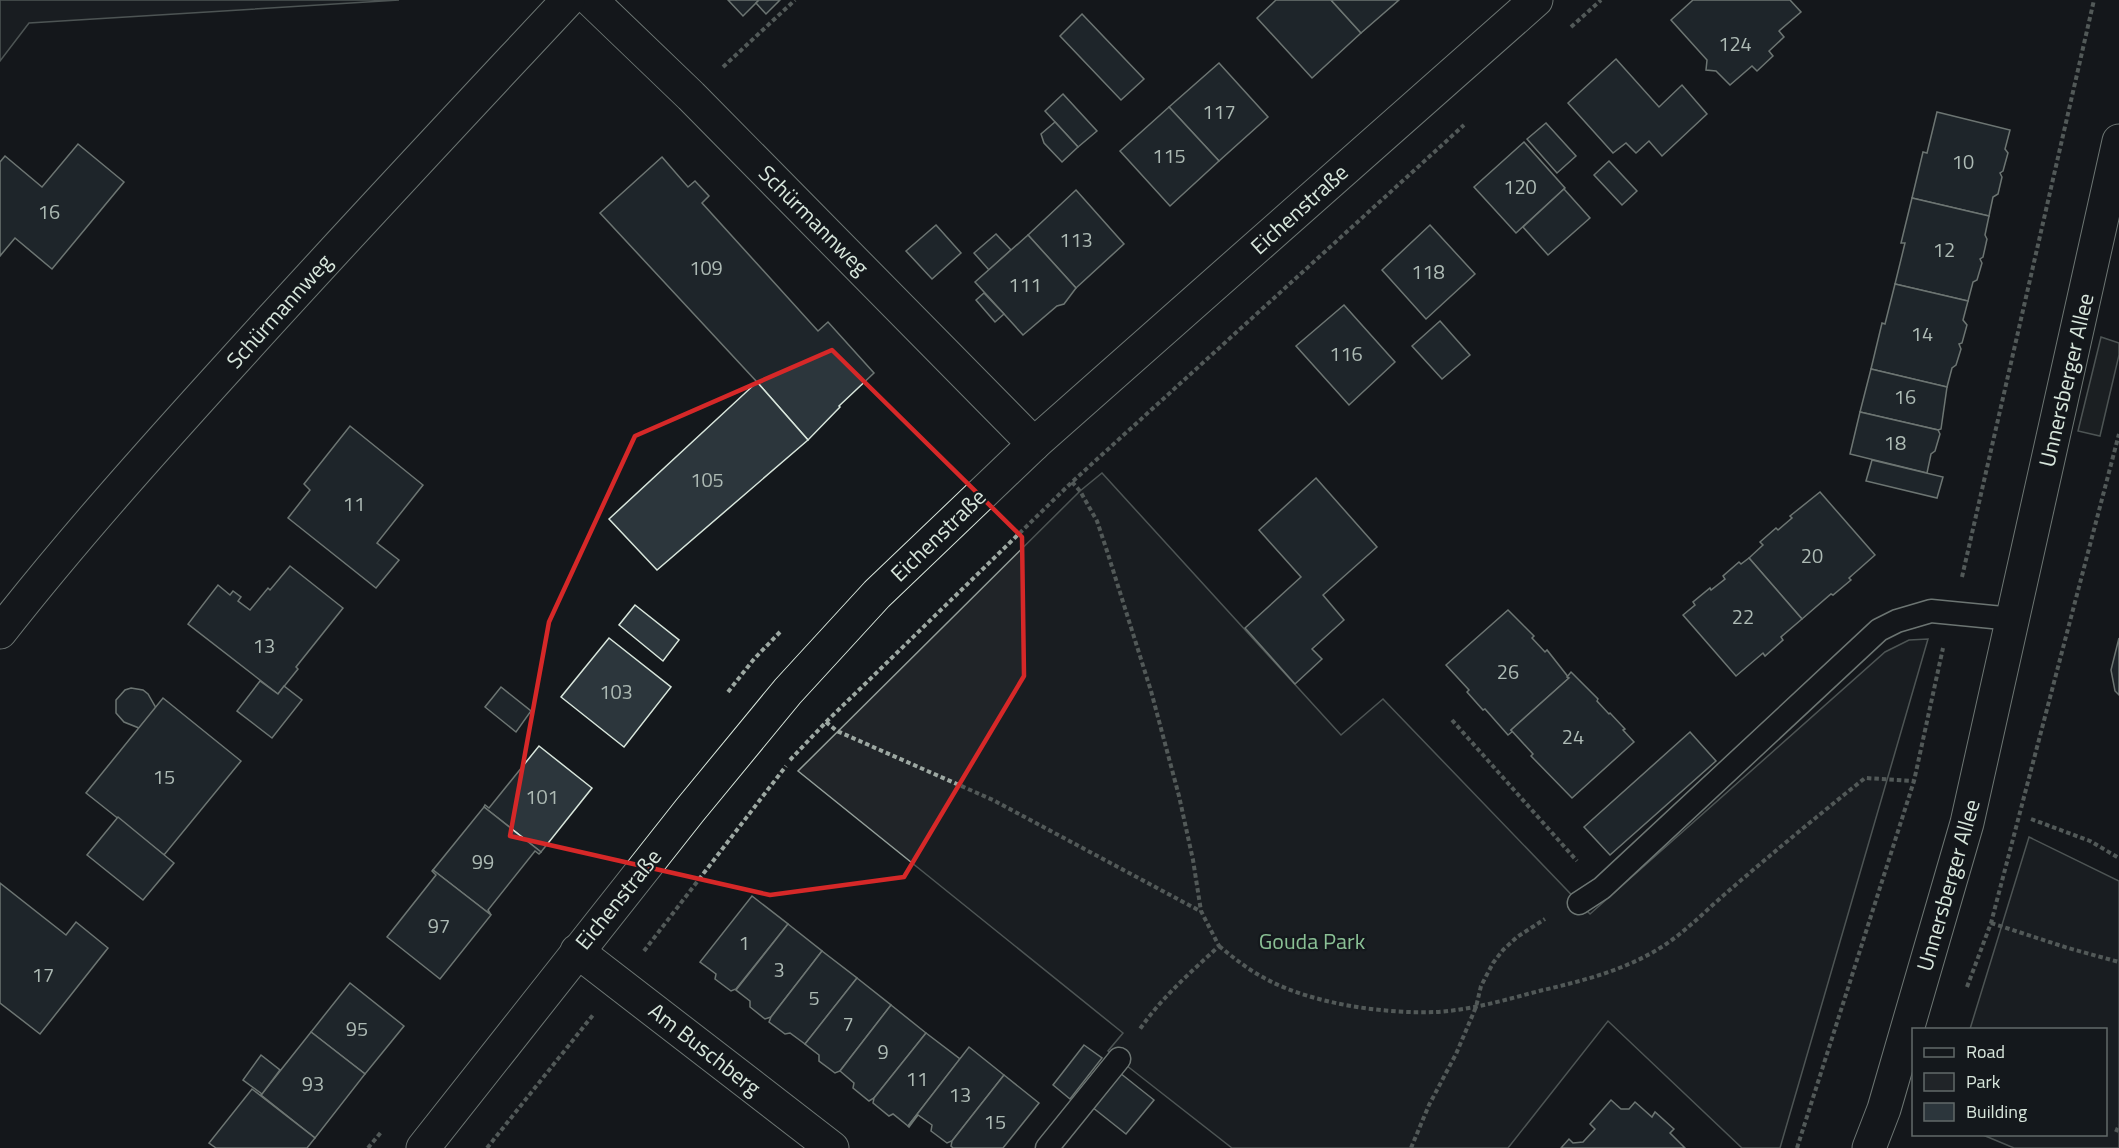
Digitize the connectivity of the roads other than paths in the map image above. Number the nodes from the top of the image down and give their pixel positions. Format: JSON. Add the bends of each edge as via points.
{"nodes":[{"id":1,"x":568,"y":0,"type":"edge"},
{"id":2,"x":591,"y":0,"type":"edge"},
{"id":3,"x":1536,"y":0,"type":"edge"},
{"id":4,"x":2119,"y":141,"type":"edge"},
{"id":5,"x":1034,"y":444,"type":"junction"},
{"id":6,"x":2013,"y":619,"type":"junction"},
{"id":7,"x":0,"y":632,"type":"edge"},
{"id":8,"x":1579,"y":903,"type":"road end"},
{"id":9,"x":577,"y":951,"type":"junction"},
{"id":10,"x":1119,"y":1059,"type":"road end"},
{"id":11,"x":423,"y":1148,"type":"edge"},
{"id":12,"x":832,"y":1148,"type":"edge"},
{"id":13,"x":1047,"y":1148,"type":"edge"},
{"id":14,"x":1869,"y":1148,"type":"edge"}],
"edges":[{"from":1,"to":7,"type":"street","name":"Schürmannweg","via":[[165,437],[55,562]]},
{"from":2,"to":5,"type":"street","name":"Schürmannweg"},
{"from":3,"to":5,"type":"street","name":"Eichenstraße"},
{"from":4,"to":6,"type":"street","name":"Unnersberger Allee"},
{"from":5,"to":9,"type":"street","name":"Eichenstraße","via":[[877,594],[796,682]]},
{"from":6,"to":8,"type":"lane","via":[[1930,611],[1879,630],[1602,888]]},
{"from":6,"to":14,"type":"street","name":"Unnersberger Allee","via":[[1967,823]]},
{"from":9,"to":11,"type":"street","name":"Eichenstraße"},
{"from":9,"to":12,"type":"street","name":"Am Buschberg"},
{"from":10,"to":13,"type":"lane"}]}
